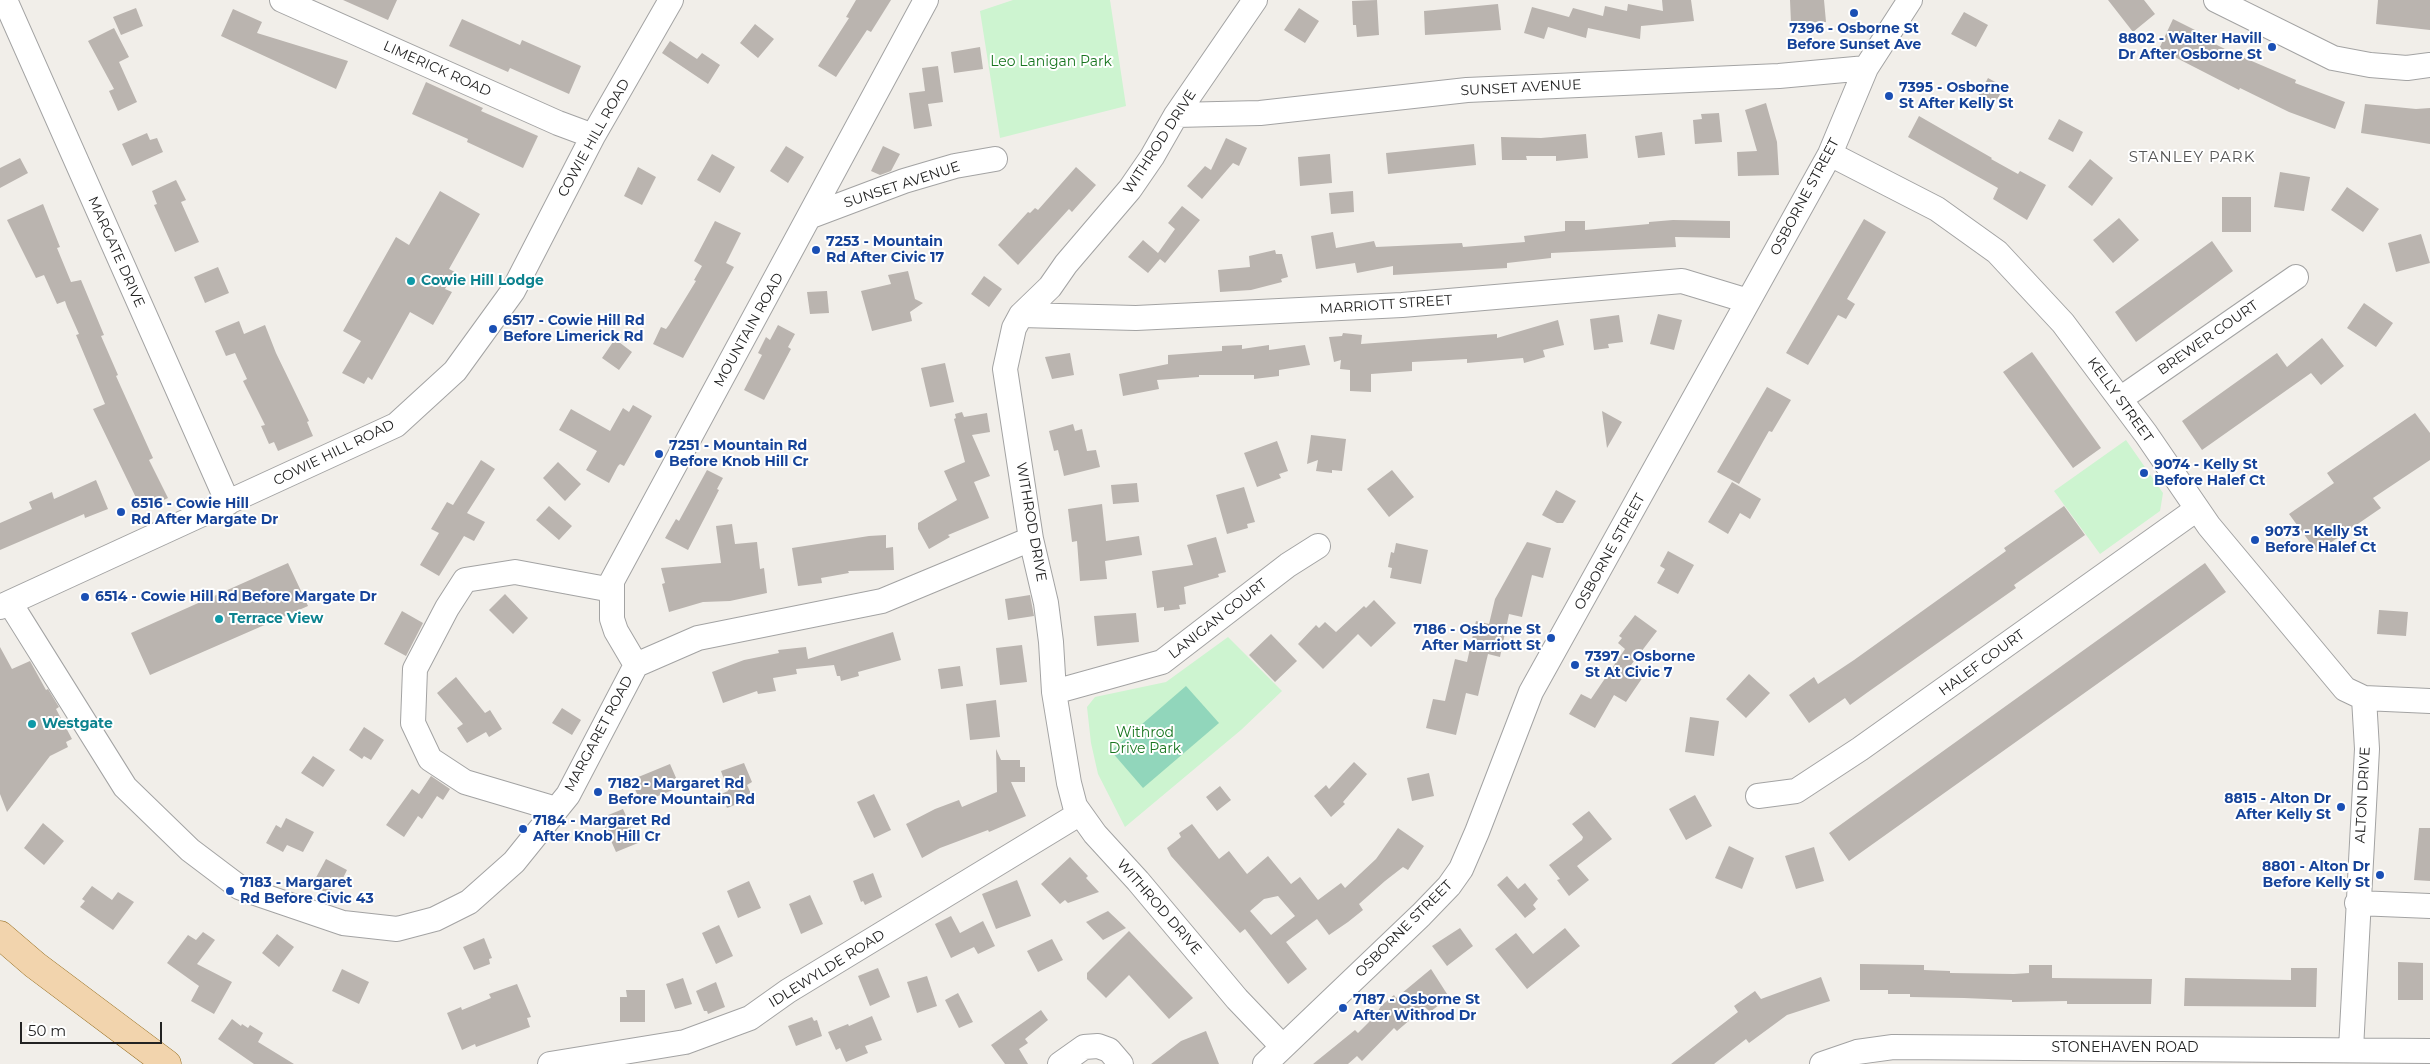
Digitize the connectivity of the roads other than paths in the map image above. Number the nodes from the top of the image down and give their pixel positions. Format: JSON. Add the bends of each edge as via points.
{"nodes":[{"id":1,"x":5,"y":0,"type":"edge"},
{"id":2,"x":282,"y":0,"type":"edge"},
{"id":3,"x":671,"y":0,"type":"edge"},
{"id":4,"x":926,"y":0,"type":"edge"},
{"id":5,"x":1255,"y":0,"type":"edge"},
{"id":6,"x":1910,"y":0,"type":"edge"},
{"id":7,"x":2216,"y":0,"type":"edge"},
{"id":8,"x":2430,"y":65,"type":"edge"},
{"id":9,"x":1866,"y":68,"type":"junction"},
{"id":10,"x":1176,"y":116,"type":"junction"},
{"id":11,"x":593,"y":136,"type":"junction"},
{"id":12,"x":1830,"y":154,"type":"junction"},
{"id":13,"x":995,"y":159,"type":"dead end"},
{"id":14,"x":811,"y":216,"type":"junction"},
{"id":15,"x":2296,"y":277,"type":"dead end"},
{"id":16,"x":1748,"y":301,"type":"junction"},
{"id":17,"x":1021,"y":315,"type":"junction"},
{"id":18,"x":2120,"y":399,"type":"junction"},
{"id":19,"x":228,"y":503,"type":"junction"},
{"id":20,"x":2197,"y":510,"type":"junction"},
{"id":21,"x":1031,"y":539,"type":"junction"},
{"id":22,"x":1318,"y":546,"type":"dead end"},
{"id":23,"x":612,"y":590,"type":"junction"},
{"id":24,"x":5,"y":605,"type":"edge"},
{"id":25,"x":636,"y":665,"type":"junction"},
{"id":26,"x":1054,"y":692,"type":"junction"},
{"id":27,"x":2364,"y":698,"type":"junction"},
{"id":28,"x":2430,"y":701,"type":"edge"},
{"id":29,"x":1758,"y":796,"type":"dead end"},
{"id":30,"x":556,"y":809,"type":"junction"},
{"id":31,"x":1079,"y":814,"type":"junction"},
{"id":32,"x":2357,"y":904,"type":"junction"},
{"id":33,"x":2430,"y":906,"type":"edge"},
{"id":34,"x":0,"y":935,"type":"edge"},
{"id":35,"x":1282,"y":1046,"type":"junction"},
{"id":36,"x":2351,"y":1049,"type":"junction"},
{"id":37,"x":2430,"y":1051,"type":"edge"},
{"id":38,"x":167,"y":1064,"type":"edge"},
{"id":39,"x":550,"y":1064,"type":"edge"},
{"id":40,"x":1060,"y":1064,"type":"edge"},
{"id":41,"x":1122,"y":1064,"type":"edge"},
{"id":42,"x":1264,"y":1064,"type":"edge"},
{"id":43,"x":1822,"y":1064,"type":"edge"}],
"edges":[{"from":1,"to":19,"type":"street","name":"MARGATE DRIVE"},
{"from":2,"to":11,"type":"street","name":"LIMERICK ROAD"},
{"from":3,"to":11,"type":"street","name":"COWIE HILL ROAD"},
{"from":4,"to":14,"type":"street","name":"MOUNTAIN ROAD"},
{"from":5,"to":10,"type":"street","name":"WITHROD DRIVE"},
{"from":6,"to":9,"type":"street","name":"OSBORNE STREET"},
{"from":7,"to":8,"type":"street","via":[[2333,58],[2407,68]]},
{"from":9,"to":10,"type":"street","name":"SUNSET AVENUE","via":[[1779,76],[1466,90],[1260,113]]},
{"from":9,"to":12,"type":"street","name":"OSBORNE STREET"},
{"from":10,"to":17,"type":"street","name":"WITHROD DRIVE","via":[[1130,189],[1050,287]]},
{"from":11,"to":19,"type":"street","name":"COWIE HILL ROAD","via":[[513,291],[455,372],[396,426]]},
{"from":12,"to":16,"type":"street","name":"OSBORNE STREET"},
{"from":12,"to":18,"type":"street","name":"KELLY STREET","via":[[1937,210],[1997,252],[2063,323]]},
{"from":13,"to":14,"type":"street","name":"SUNSET AVENUE","via":[[955,166],[904,181]]},
{"from":14,"to":23,"type":"street","name":"MOUNTAIN ROAD","via":[[612,581]]},
{"from":15,"to":18,"type":"street","name":"BREWER COURT"},
{"from":16,"to":17,"type":"street","name":"MARRIOTT STREET","via":[[1682,281],[1402,305],[1136,318]]},
{"from":16,"to":35,"type":"street","name":"OSBORNE STREET","via":[[1531,692],[1477,832],[1454,880]]},
{"from":17,"to":21,"type":"street","name":"WITHROD DRIVE","via":[[1014,328],[1005,369]]},
{"from":18,"to":20,"type":"street","name":"KELLY STREET"},
{"from":19,"to":24,"type":"street","name":"COWIE HILL ROAD"},
{"from":20,"to":27,"type":"street","name":"KELLY STREET","via":[[2345,689]]},
{"from":20,"to":29,"type":"street","name":"HALEF COURT","via":[[1852,755],[1796,791]]},
{"from":21,"to":25,"type":"street","name":"MARGARET ROAD","via":[[882,601],[698,638]]},
{"from":21,"to":26,"type":"street","name":"WITHROD DRIVE","via":[[1046,603]]},
{"from":22,"to":26,"type":"street","name":"LANIGAN COURT","via":[[1288,564],[1162,662]]},
{"from":23,"to":25,"type":"street","name":"MOUNTAIN ROAD","via":[[612,619]]},
{"from":23,"to":30,"type":"street","via":[[515,572],[465,580],[416,669],[413,723],[430,759],[465,782]]},
{"from":24,"to":30,"type":"street","name":"MARGARET ROAD","via":[[125,787],[190,850],[239,887],[252,892],[343,923],[396,929],[435,920],[469,902],[514,862]]},
{"from":25,"to":30,"type":"street","name":"MARGARET ROAD","via":[[568,795]]},
{"from":26,"to":31,"type":"street","name":"WITHROD DRIVE","via":[[1069,783]]},
{"from":27,"to":28,"type":"street"},
{"from":27,"to":32,"type":"street","name":"ALTON DRIVE","via":[[2367,749]]},
{"from":31,"to":35,"type":"street","name":"WITHROD DRIVE","via":[[1237,999]]},
{"from":31,"to":39,"type":"street","name":"IDLEWYLDE ROAD","via":[[788,991],[750,1018],[685,1042]]},
{"from":32,"to":33,"type":"street"},
{"from":32,"to":36,"type":"street","name":"ALTON DRIVE"},
{"from":34,"to":38,"type":"main road"},
{"from":35,"to":42,"type":"street","name":"OSBORNE STREET"},
{"from":36,"to":37,"type":"street","name":"STONEHAVEN ROAD"},
{"from":36,"to":43,"type":"street","name":"STONEHAVEN ROAD","via":[[1892,1047],[1857,1052]]},
{"from":40,"to":41,"type":"street","via":[[1084,1047],[1098,1046],[1109,1050]]}]}
